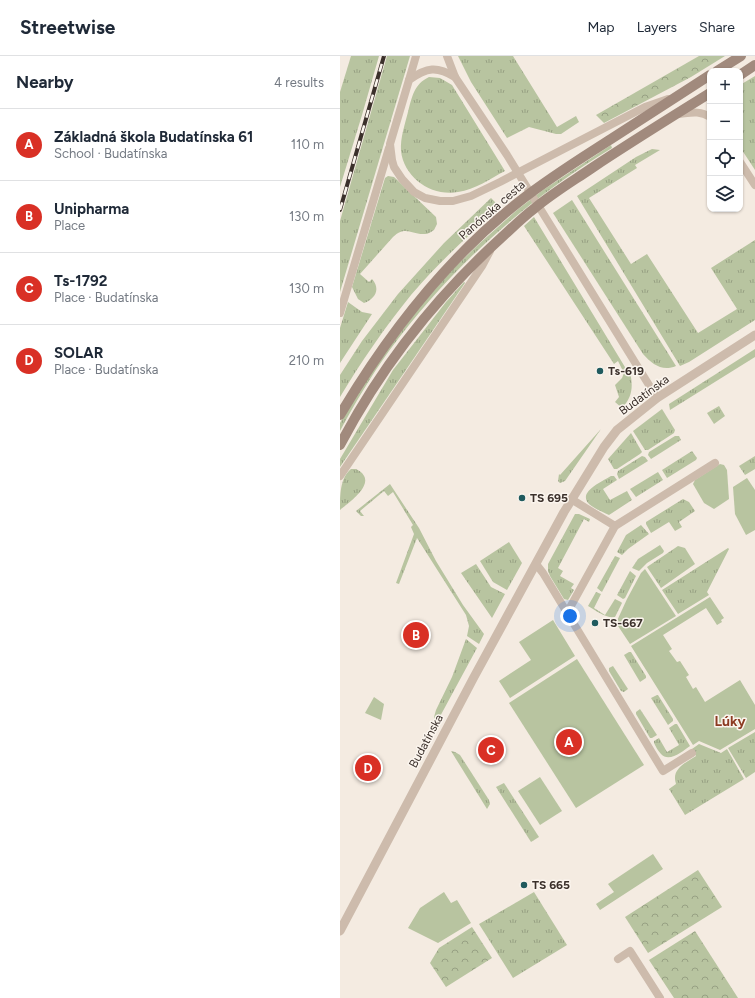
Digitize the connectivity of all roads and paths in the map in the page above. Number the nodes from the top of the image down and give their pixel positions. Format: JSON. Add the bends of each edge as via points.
{"nodes":[{"id":1,"x":416,"y":56,"type":"edge"},
{"id":2,"x":447,"y":56,"type":"edge"},
{"id":3,"x":741,"y":56,"type":"edge"},
{"id":4,"x":755,"y":65,"type":"edge"},
{"id":5,"x":722,"y":68,"type":"edge"},
{"id":6,"x":743,"y":73,"type":"edge"},
{"id":7,"x":707,"y":77,"type":"edge"},
{"id":8,"x":455,"y":78,"type":"junction"},
{"id":9,"x":409,"y":80,"type":"junction"},
{"id":10,"x":707,"y":95,"type":"edge"},
{"id":11,"x":677,"y":96,"type":"junction"},
{"id":12,"x":677,"y":114,"type":"junction"},
{"id":13,"x":707,"y":116,"type":"edge"},
{"id":14,"x":390,"y":144,"type":"junction"},
{"id":15,"x":743,"y":167,"type":"edge"},
{"id":16,"x":755,"y":185,"type":"edge"},
{"id":17,"x":494,"y":244,"type":"junction"},
{"id":18,"x":340,"y":313,"type":"edge"},
{"id":19,"x":755,"y":335,"type":"edge"},
{"id":20,"x":657,"y":398,"type":"junction"},
{"id":21,"x":340,"y":415,"type":"edge"},
{"id":22,"x":340,"y":445,"type":"edge"},
{"id":23,"x":715,"y":463,"type":"dead end"},
{"id":24,"x":340,"y":476,"type":"edge"},
{"id":25,"x":571,"y":499,"type":"junction"},
{"id":26,"x":615,"y":526,"type":"junction"},
{"id":27,"x":536,"y":564,"type":"junction"},
{"id":28,"x":568,"y":613,"type":"junction"},
{"id":29,"x":692,"y":753,"type":"dead end"},
{"id":30,"x":340,"y":932,"type":"edge"},
{"id":31,"x":618,"y":959,"type":"dead end"},
{"id":32,"x":660,"y":998,"type":"edge"}],
"edges":[{"from":1,"to":9,"type":"street"},
{"from":2,"to":8,"type":"street"},
{"from":3,"to":5,"type":"main road"},
{"from":4,"to":6,"type":"main road"},
{"from":7,"to":11,"type":"main road","name":"Panónska cesta"},
{"from":8,"to":9,"type":"street","via":[[442,70],[433,69],[421,72]]},
{"from":8,"to":20,"type":"street","via":[[507,155]]},
{"from":9,"to":14,"type":"street"},
{"from":10,"to":12,"type":"main road"},
{"from":11,"to":14,"type":"street","via":[[645,107],[500,182],[471,196],[453,201],[425,198],[410,188],[399,175],[392,160]]},
{"from":11,"to":21,"type":"main road","name":"Panónska cesta","via":[[542,185],[469,246],[398,326]]},
{"from":12,"to":13,"type":"street","via":[[696,112]]},
{"from":12,"to":17,"type":"main road","via":[[550,196]]},
{"from":14,"to":18,"type":"street"},
{"from":15,"to":16,"type":"street"},
{"from":17,"to":22,"type":"main road","via":[[459,278],[414,329],[378,381]]},
{"from":17,"to":24,"type":"street","via":[[482,266]]},
{"from":19,"to":20,"type":"street","name":"Budatínska"},
{"from":20,"to":25,"type":"street","name":"Budatínska","via":[[614,434]]},
{"from":23,"to":26,"type":"street"},
{"from":25,"to":26,"type":"street"},
{"from":25,"to":27,"type":"street","name":"Budatínska"},
{"from":26,"to":28,"type":"street"},
{"from":27,"to":28,"type":"street"},
{"from":27,"to":30,"type":"street","name":"Budatínska"},
{"from":28,"to":29,"type":"street","via":[[663,771]]},
{"from":31,"to":32,"type":"street","via":[[630,951]]}]}
